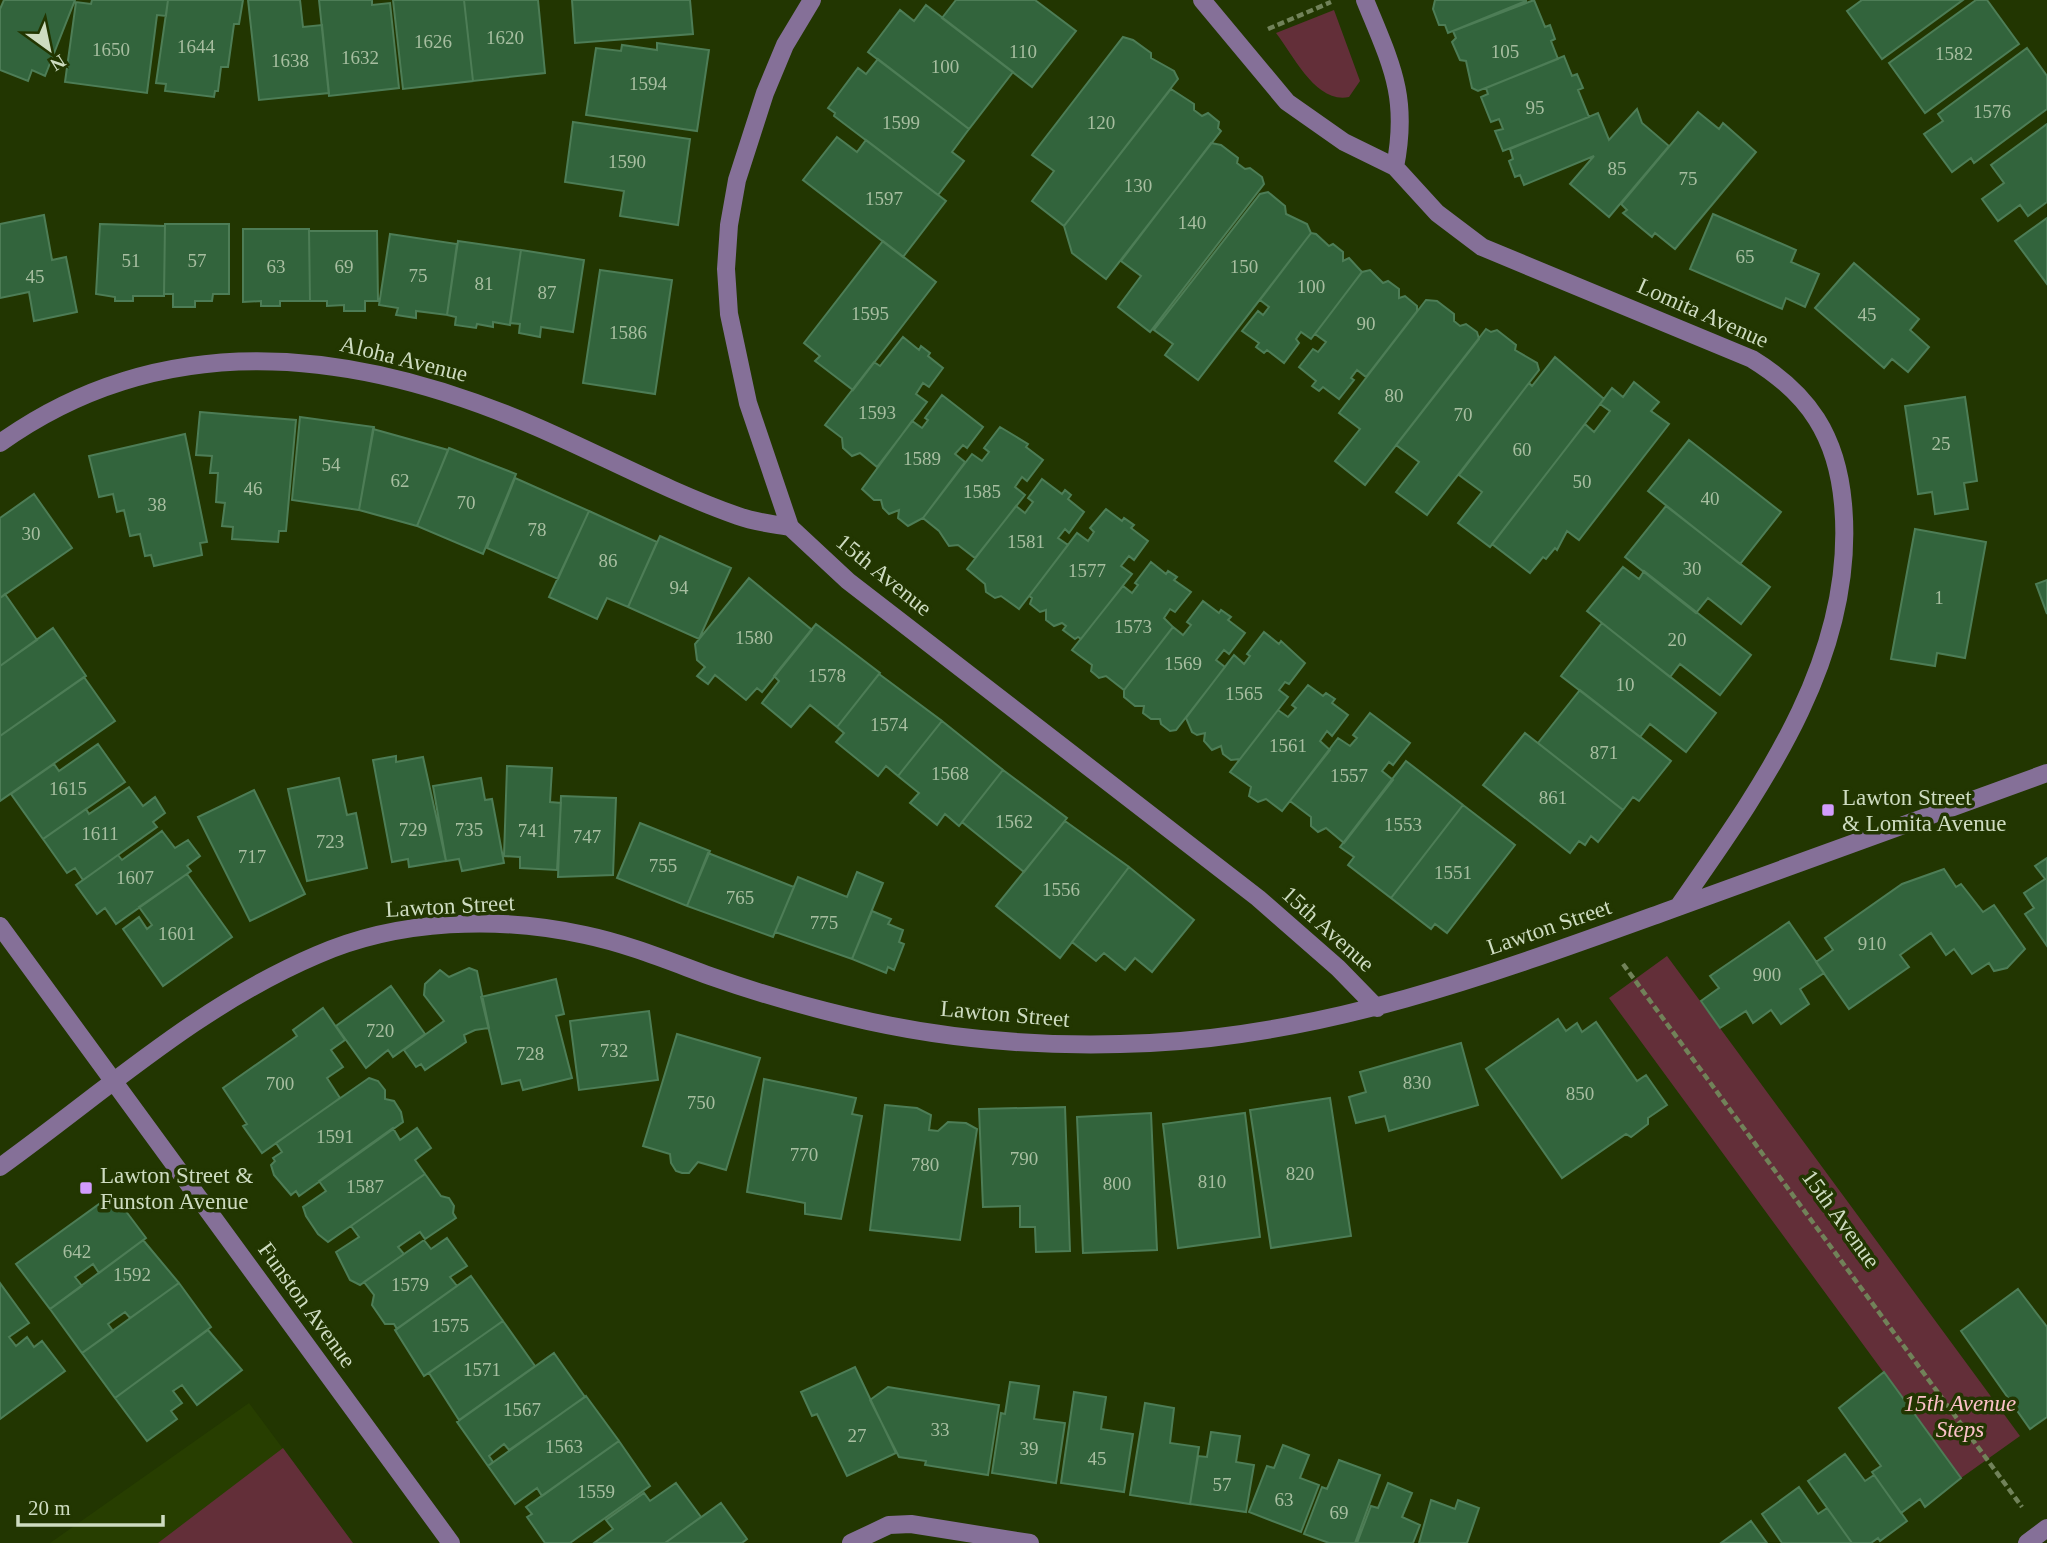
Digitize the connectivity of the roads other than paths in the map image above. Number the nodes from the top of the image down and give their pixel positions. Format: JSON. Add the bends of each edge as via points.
{"nodes":[{"id":1,"x":812,"y":0,"type":"edge"},
{"id":2,"x":1202,"y":0,"type":"edge"},
{"id":3,"x":1365,"y":0,"type":"edge"},
{"id":4,"x":1395,"y":167,"type":"junction"},
{"id":5,"x":0,"y":443,"type":"edge"},
{"id":6,"x":790,"y":527,"type":"junction"},
{"id":7,"x":2047,"y":773,"type":"edge"},
{"id":8,"x":1678,"y":907,"type":"junction"},
{"id":9,"x":0,"y":926,"type":"edge"},
{"id":10,"x":1377,"y":1008,"type":"junction"},
{"id":11,"x":114,"y":1082,"type":"junction"},
{"id":12,"x":0,"y":1167,"type":"edge"},
{"id":13,"x":451,"y":1543,"type":"edge"},
{"id":14,"x":851,"y":1543,"type":"edge"},
{"id":15,"x":1030,"y":1543,"type":"edge"}],
"edges":[{"from":1,"to":6,"type":"street","name":"15th Avenue","via":[[785,45],[751,135],[729,225],[726,269],[737,360]]},
{"from":2,"to":4,"type":"street","via":[[1287,102],[1344,142]]},
{"from":3,"to":4,"type":"street","via":[[1399,96],[1402,131]]},
{"from":4,"to":8,"type":"street","name":"Lomita Avenue","via":[[1437,213],[1482,247],[1718,342],[1782,377],[1822,425],[1834,456],[1843,494],[1846,567],[1825,650],[1787,738]]},
{"from":5,"to":6,"type":"street","name":"Aloha Avenue","via":[[72,399],[139,375],[187,365],[300,362],[363,369],[477,402],[739,517]]},
{"from":6,"to":10,"type":"street","name":"15th Avenue","via":[[848,581],[1258,898]]},
{"from":7,"to":8,"type":"street","name":"Lawton Street"},
{"from":8,"to":10,"type":"street","name":"Lawton Street"},
{"from":9,"to":11,"type":"street","name":"Funston Avenue"},
{"from":10,"to":11,"type":"street","name":"Lawton Street","via":[[1305,1025],[1152,1043],[1006,1040],[915,1030],[785,1001],[589,935],[528,926],[443,926],[376,935],[320,953],[214,1009]]},
{"from":11,"to":12,"type":"street","name":"Lawton Street"},
{"from":11,"to":13,"type":"street","name":"Funston Avenue"},
{"from":14,"to":15,"type":"street","via":[[889,1525],[911,1524]]}]}
